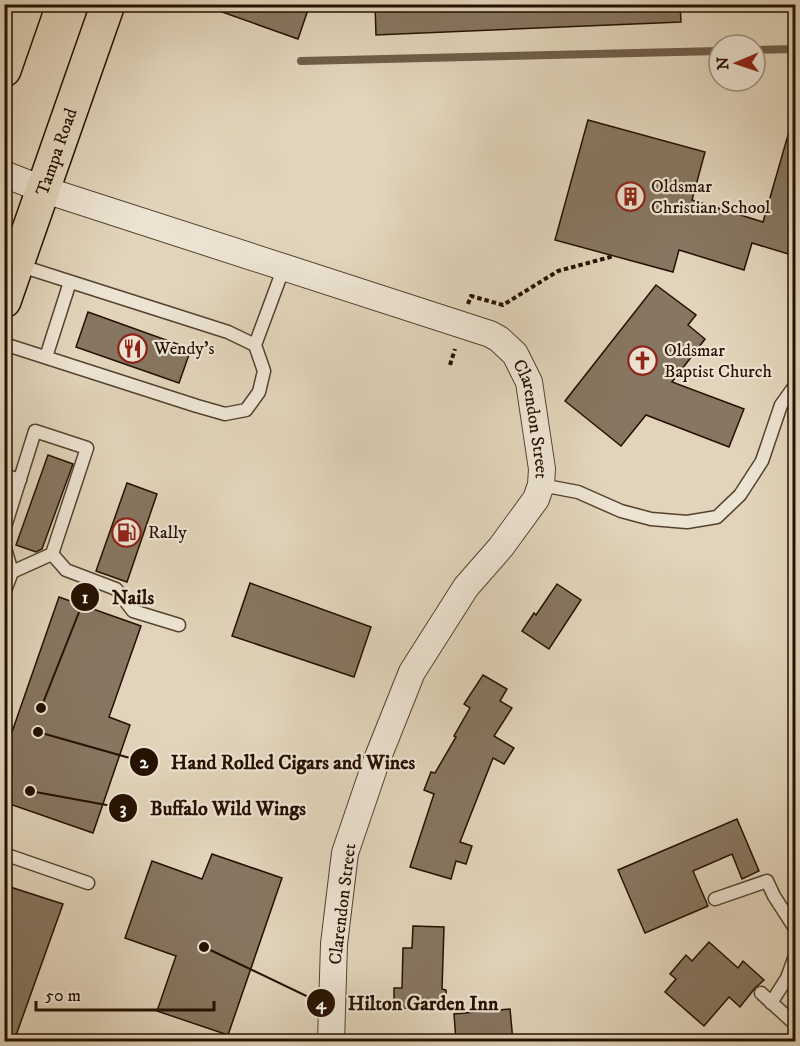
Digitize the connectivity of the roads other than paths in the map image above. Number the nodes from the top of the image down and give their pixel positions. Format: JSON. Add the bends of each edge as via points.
{"nodes":[{"id":1,"x":27,"y":4,"type":"edge"},
{"id":2,"x":108,"y":4,"type":"edge"},
{"id":3,"x":4,"y":70,"type":"edge"},
{"id":4,"x":4,"y":174,"type":"edge"},
{"id":5,"x":42,"y":189,"type":"junction"},
{"id":6,"x":17,"y":265,"type":"junction"},
{"id":7,"x":284,"y":267,"type":"junction"},
{"id":8,"x":70,"y":282,"type":"junction"},
{"id":9,"x":4,"y":301,"type":"edge"},
{"id":10,"x":4,"y":344,"type":"edge"},
{"id":11,"x":255,"y":345,"type":"junction"},
{"id":12,"x":46,"y":357,"type":"junction"},
{"id":13,"x":795,"y":384,"type":"edge"},
{"id":14,"x":4,"y":475,"type":"edge"},
{"id":15,"x":20,"y":480,"type":"junction"},
{"id":16,"x":541,"y":485,"type":"junction"},
{"id":17,"x":4,"y":530,"type":"edge"},
{"id":18,"x":4,"y":545,"type":"edge"},
{"id":19,"x":52,"y":554,"type":"junction"},
{"id":20,"x":12,"y":572,"type":"junction"},
{"id":21,"x":4,"y":593,"type":"edge"},
{"id":22,"x":179,"y":625,"type":"dead end"},
{"id":23,"x":4,"y":854,"type":"edge"},
{"id":24,"x":88,"y":882,"type":"dead end"},
{"id":25,"x":715,"y":899,"type":"dead end"},
{"id":26,"x":795,"y":930,"type":"edge"},
{"id":27,"x":795,"y":953,"type":"edge"},
{"id":28,"x":761,"y":993,"type":"dead end"},
{"id":29,"x":771,"y":1003,"type":"junction"},
{"id":30,"x":795,"y":1025,"type":"edge"},
{"id":31,"x":331,"y":1041,"type":"edge"}],
"edges":[{"from":1,"to":3,"type":"main road"},
{"from":2,"to":5,"type":"main road","name":"Tampa Road"},
{"from":4,"to":5,"type":"street","name":"Clarendon Street"},
{"from":5,"to":6,"type":"main road","name":"Tampa Road"},
{"from":5,"to":7,"type":"street","name":"Clarendon Street"},
{"from":6,"to":8,"type":"lane"},
{"from":6,"to":9,"type":"main road","name":"Tampa Road"},
{"from":7,"to":11,"type":"lane"},
{"from":7,"to":16,"type":"street","name":"Clarendon Street","via":[[499,339],[515,354],[529,382],[541,458]]},
{"from":8,"to":11,"type":"lane","via":[[228,332]]},
{"from":8,"to":12,"type":"lane"},
{"from":10,"to":12,"type":"lane"},
{"from":11,"to":12,"type":"lane","via":[[264,371],[259,392],[246,410],[225,414]]},
{"from":13,"to":16,"type":"lane","via":[[781,405],[762,461],[740,495],[717,517],[687,522],[651,519],[578,492]]},
{"from":14,"to":15,"type":"lane"},
{"from":15,"to":17,"type":"lane"},
{"from":15,"to":19,"type":"lane","via":[[35,431],[87,448]]},
{"from":16,"to":31,"type":"street","name":"Clarendon Street","via":[[536,499],[466,587],[412,672],[375,762],[345,853],[334,944]]},
{"from":18,"to":20,"type":"lane"},
{"from":19,"to":20,"type":"lane"},
{"from":19,"to":22,"type":"lane","via":[[66,570],[116,589],[134,611]]},
{"from":20,"to":21,"type":"lane"},
{"from":23,"to":24,"type":"lane"},
{"from":25,"to":26,"type":"lane","via":[[767,880]]},
{"from":27,"to":29,"type":"lane","via":[[787,978]]},
{"from":28,"to":29,"type":"lane"},
{"from":29,"to":30,"type":"lane"}]}
